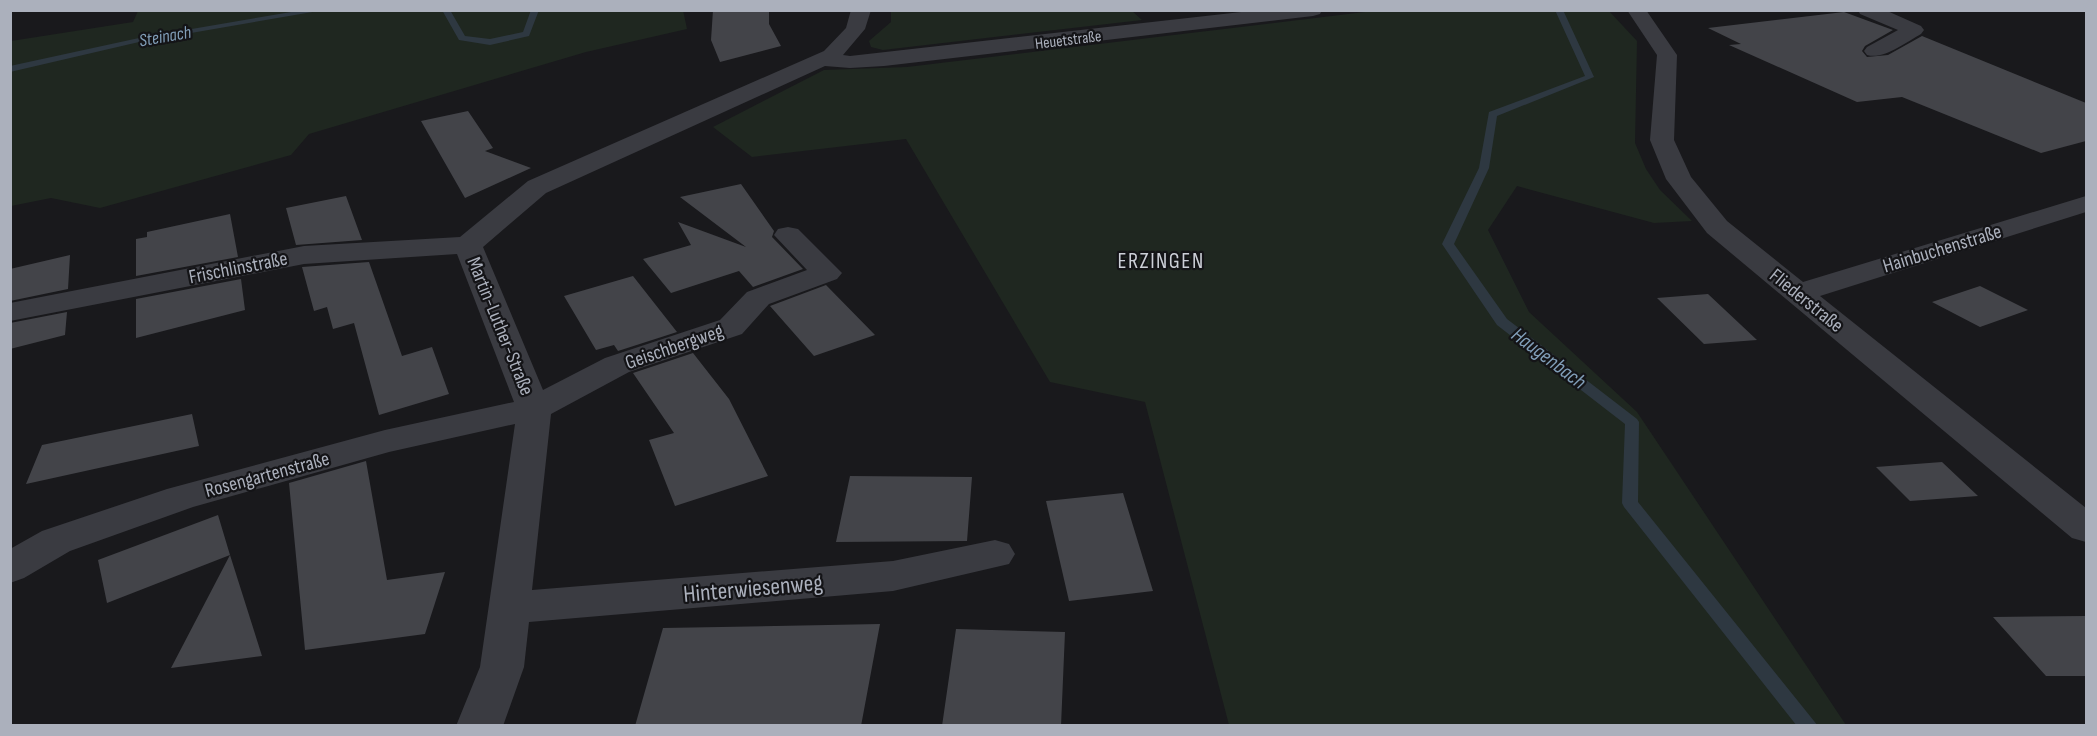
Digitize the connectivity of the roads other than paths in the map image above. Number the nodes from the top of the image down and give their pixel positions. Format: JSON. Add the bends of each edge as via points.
{"nodes":[{"id":1,"x":861,"y":10,"type":"edge"},
{"id":2,"x":1313,"y":10,"type":"edge"},
{"id":3,"x":1636,"y":10,"type":"edge"},
{"id":4,"x":1867,"y":10,"type":"edge"},
{"id":5,"x":1874,"y":51,"type":"dead end"},
{"id":6,"x":823,"y":59,"type":"junction"},
{"id":7,"x":2086,"y":204,"type":"edge"},
{"id":8,"x":788,"y":235,"type":"dead end"},
{"id":9,"x":468,"y":245,"type":"junction"},
{"id":10,"x":1798,"y":293,"type":"junction"},
{"id":11,"x":10,"y":312,"type":"edge"},
{"id":12,"x":534,"y":409,"type":"junction"},
{"id":13,"x":2086,"y":528,"type":"edge"},
{"id":14,"x":995,"y":554,"type":"dead end"},
{"id":15,"x":10,"y":568,"type":"edge"},
{"id":16,"x":509,"y":608,"type":"junction"},
{"id":17,"x":479,"y":726,"type":"edge"}],
"edges":[{"from":1,"to":6,"type":"street","name":"Martin-Luther-Straße","via":[[861,19],[850,38]]},
{"from":2,"to":6,"type":"street","name":"Heuetstraße","via":[[884,60]]},
{"from":3,"to":10,"type":"street","name":"Fliederstraße","via":[[1668,55],[1662,140],[1679,179],[1717,227]]},
{"from":4,"to":5,"type":"street","via":[[1914,30]]},
{"from":6,"to":9,"type":"street","name":"Martin-Luther-Straße","via":[[537,187]]},
{"from":7,"to":10,"type":"street","name":"Hainbuchenstraße"},
{"from":8,"to":12,"type":"street","name":"Geischbergweg","via":[[827,273],[758,298],[731,327],[617,365]]},
{"from":9,"to":11,"type":"street","name":"Frischlinstraße","via":[[304,255]]},
{"from":9,"to":12,"type":"street","name":"Martin-Luther-Straße"},
{"from":10,"to":13,"type":"street","name":"Fliederstraße"},
{"from":12,"to":15,"type":"street","name":"Rosengartenstraße","via":[[385,441],[180,498],[56,541]]},
{"from":12,"to":16,"type":"street","name":"Martin-Luther-Straße"},
{"from":14,"to":16,"type":"street","name":"Hinterwiesenweg","via":[[893,576]]},
{"from":16,"to":17,"type":"street","name":"Martin-Luther-Straße","via":[[502,667]]}]}
